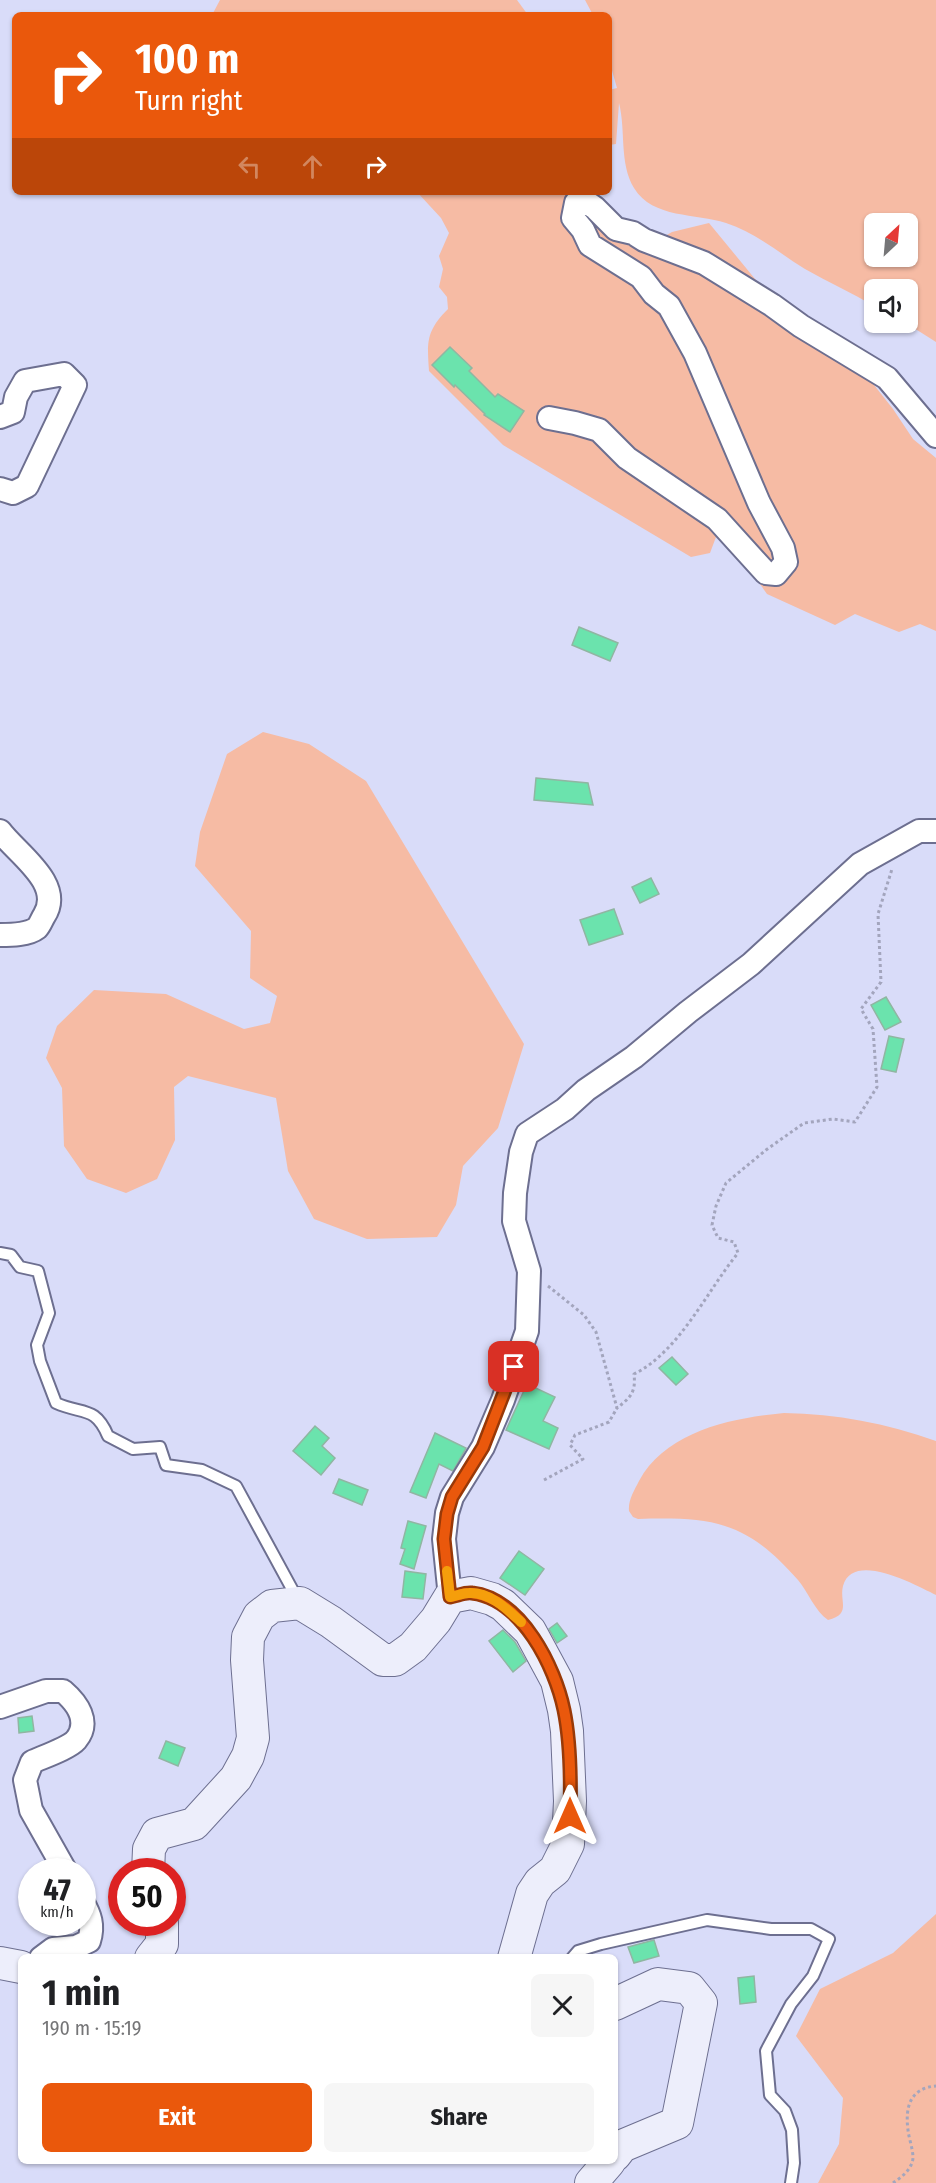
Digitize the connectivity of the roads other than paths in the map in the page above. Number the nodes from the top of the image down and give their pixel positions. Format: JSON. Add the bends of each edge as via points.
{"nodes":[{"id":1,"x":0,"y":417,"type":"edge"},
{"id":2,"x":549,"y":418,"type":"dead end"},
{"id":3,"x":936,"y":436,"type":"edge"},
{"id":4,"x":0,"y":489,"type":"edge"},
{"id":5,"x":0,"y":831,"type":"edge"},
{"id":6,"x":936,"y":831,"type":"edge"},
{"id":7,"x":0,"y":935,"type":"edge"},
{"id":8,"x":0,"y":1252,"type":"edge"},
{"id":9,"x":450,"y":1597,"type":"junction"},
{"id":10,"x":300,"y":1603,"type":"junction"},
{"id":11,"x":0,"y":1707,"type":"edge"},
{"id":12,"x":58,"y":1858,"type":"edge"},
{"id":13,"x":149,"y":1858,"type":"edge"},
{"id":14,"x":90,"y":1936,"type":"edge"},
{"id":15,"x":162,"y":1936,"type":"edge"},
{"id":16,"x":46,"y":1954,"type":"edge"},
{"id":17,"x":154,"y":1954,"type":"edge"},
{"id":18,"x":515,"y":1954,"type":"edge"},
{"id":19,"x":575,"y":1954,"type":"edge"},
{"id":20,"x":0,"y":1963,"type":"edge"},
{"id":21,"x":18,"y":1966,"type":"edge"},
{"id":22,"x":618,"y":2003,"type":"edge"},
{"id":23,"x":618,"y":2151,"type":"edge"},
{"id":24,"x":607,"y":2164,"type":"edge"},
{"id":25,"x":591,"y":2183,"type":"edge"},
{"id":26,"x":791,"y":2183,"type":"edge"}],
"edges":[{"from":1,"to":4,"type":"street","via":[[13,412],[25,381],[64,374],[75,385],[27,486],[13,493]]},
{"from":2,"to":3,"type":"street","via":[[599,430],[627,458],[717,519],[766,573],[776,574],[786,562],[695,353],[669,306],[641,277],[590,245],[573,218],[576,203],[585,201],[615,229],[704,263],[887,378]]},
{"from":5,"to":7,"type":"street","via":[[30,861],[48,888],[48,911],[36,928]]},
{"from":6,"to":9,"type":"street","via":[[919,831],[860,864],[751,964],[634,1057],[527,1134],[521,1152],[514,1221],[530,1271],[527,1331],[483,1447],[452,1497],[447,1514],[444,1539]]},
{"from":8,"to":10,"type":"lane","via":[[11,1255],[20,1267],[38,1271],[49,1313],[38,1345],[40,1361],[56,1403],[71,1410],[87,1410],[102,1421],[108,1436],[133,1449],[160,1447],[166,1465],[202,1470],[236,1486]]},
{"from":9,"to":10,"type":"main road","via":[[413,1647],[395,1660],[383,1660]]},
{"from":9,"to":18,"type":"main road","via":[[471,1593],[492,1599],[530,1630],[556,1681],[564,1710],[570,1801],[568,1844],[555,1870],[532,1894]]},
{"from":10,"to":13,"type":"main road","via":[[272,1606],[259,1616],[248,1637],[253,1738],[249,1756],[236,1778],[194,1824],[157,1834]]},
{"from":11,"to":12,"type":"street","via":[[46,1691],[63,1691],[81,1713],[81,1730],[75,1742],[32,1762],[26,1780],[31,1810]]},
{"from":14,"to":16,"type":"street","via":[[89,1941],[76,1947],[53,1949]]},
{"from":15,"to":17,"type":"main road","via":[[162,1944]]},
{"from":19,"to":26,"type":"lane","via":[[601,1944],[707,1920],[771,1929],[811,1929],[830,1939],[813,1976],[791,2004],[766,2051],[770,2095],[786,2111],[792,2130]]},
{"from":20,"to":21,"type":"main road"},
{"from":22,"to":23,"type":"main road","via":[[658,1984],[689,1988],[701,2002],[677,2123]]},
{"from":24,"to":25,"type":"main road"}]}
